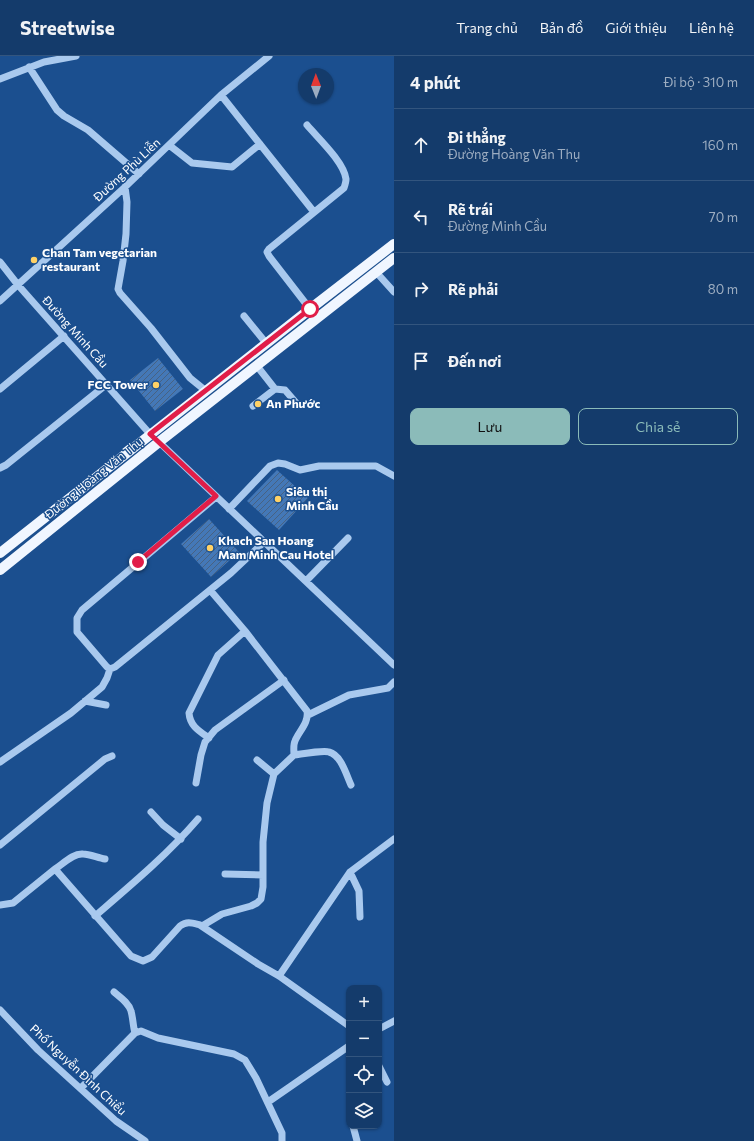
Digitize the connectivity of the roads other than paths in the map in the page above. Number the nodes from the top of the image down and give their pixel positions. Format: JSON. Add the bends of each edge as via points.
{"nodes":[{"id":1,"x":76,"y":56,"type":"edge"},
{"id":2,"x":269,"y":56,"type":"edge"},
{"id":3,"x":29,"y":67,"type":"junction"},
{"id":4,"x":0,"y":79,"type":"edge"},
{"id":5,"x":221,"y":95,"type":"junction"},
{"id":6,"x":307,"y":125,"type":"dead end"},
{"id":7,"x":260,"y":144,"type":"junction"},
{"id":8,"x":169,"y":145,"type":"junction"},
{"id":9,"x":139,"y":174,"type":"junction"},
{"id":10,"x":125,"y":187,"type":"junction"},
{"id":11,"x":314,"y":212,"type":"junction"},
{"id":12,"x":394,"y":244,"type":"edge"},
{"id":13,"x":394,"y":258,"type":"edge"},
{"id":14,"x":0,"y":262,"type":"edge"},
{"id":15,"x":376,"y":272,"type":"junction"},
{"id":16,"x":18,"y":285,"type":"junction"},
{"id":17,"x":394,"y":292,"type":"edge"},
{"id":18,"x":0,"y":301,"type":"edge"},
{"id":19,"x":313,"y":306,"type":"junction"},
{"id":20,"x":324,"y":313,"type":"junction"},
{"id":21,"x":244,"y":316,"type":"dead end"},
{"id":22,"x":64,"y":336,"type":"junction"},
{"id":23,"x":266,"y":343,"type":"junction"},
{"id":24,"x":256,"y":366,"type":"junction"},
{"id":25,"x":107,"y":384,"type":"junction"},
{"id":26,"x":275,"y":388,"type":"junction"},
{"id":27,"x":0,"y":389,"type":"edge"},
{"id":28,"x":206,"y":391,"type":"junction"},
{"id":29,"x":298,"y":405,"type":"dead end"},
{"id":30,"x":254,"y":406,"type":"dead end"},
{"id":31,"x":150,"y":434,"type":"junction"},
{"id":32,"x":158,"y":442,"type":"junction"},
{"id":33,"x":0,"y":468,"type":"edge"},
{"id":34,"x":394,"y":476,"type":"edge"},
{"id":35,"x":216,"y":496,"type":"junction"},
{"id":36,"x":228,"y":508,"type":"junction"},
{"id":37,"x":348,"y":538,"type":"dead end"},
{"id":38,"x":264,"y":542,"type":"junction"},
{"id":39,"x":0,"y":553,"type":"edge"},
{"id":40,"x":0,"y":570,"type":"edge"},
{"id":41,"x":306,"y":581,"type":"junction"},
{"id":42,"x":210,"y":590,"type":"junction"},
{"id":43,"x":245,"y":631,"type":"junction"},
{"id":44,"x":394,"y":665,"type":"edge"},
{"id":45,"x":110,"y":669,"type":"junction"},
{"id":46,"x":284,"y":680,"type":"junction"},
{"id":47,"x":394,"y":682,"type":"edge"},
{"id":48,"x":85,"y":701,"type":"junction"},
{"id":49,"x":106,"y":705,"type":"dead end"},
{"id":50,"x":308,"y":715,"type":"junction"},
{"id":51,"x":209,"y":738,"type":"junction"},
{"id":52,"x":294,"y":755,"type":"junction"},
{"id":53,"x":112,"y":756,"type":"dead end"},
{"id":54,"x":257,"y":760,"type":"dead end"},
{"id":55,"x":0,"y":762,"type":"edge"},
{"id":56,"x":274,"y":774,"type":"junction"},
{"id":57,"x":196,"y":783,"type":"dead end"},
{"id":58,"x":351,"y":784,"type":"dead end"},
{"id":59,"x":151,"y":812,"type":"dead end"},
{"id":60,"x":198,"y":819,"type":"dead end"},
{"id":61,"x":181,"y":839,"type":"junction"},
{"id":62,"x":394,"y":839,"type":"edge"},
{"id":63,"x":0,"y":845,"type":"edge"},
{"id":64,"x":105,"y":859,"type":"dead end"},
{"id":65,"x":55,"y":869,"type":"junction"},
{"id":66,"x":350,"y":872,"type":"junction"},
{"id":67,"x":225,"y":874,"type":"dead end"},
{"id":68,"x":263,"y":875,"type":"junction"},
{"id":69,"x":0,"y":905,"type":"edge"},
{"id":70,"x":95,"y":916,"type":"junction"},
{"id":71,"x":360,"y":917,"type":"dead end"},
{"id":72,"x":202,"y":926,"type":"junction"},
{"id":73,"x":279,"y":976,"type":"junction"},
{"id":74,"x":114,"y":992,"type":"dead end"},
{"id":75,"x":0,"y":1010,"type":"edge"},
{"id":76,"x":394,"y":1021,"type":"edge"},
{"id":77,"x":346,"y":1024,"type":"edge"},
{"id":78,"x":382,"y":1027,"type":"edge"},
{"id":79,"x":135,"y":1033,"type":"junction"},
{"id":80,"x":346,"y":1048,"type":"edge"},
{"id":81,"x":382,"y":1071,"type":"edge"},
{"id":82,"x":388,"y":1082,"type":"dead end"},
{"id":83,"x":81,"y":1088,"type":"junction"},
{"id":84,"x":268,"y":1102,"type":"junction"},
{"id":85,"x":355,"y":1129,"type":"edge"},
{"id":86,"x":145,"y":1141,"type":"edge"},
{"id":87,"x":282,"y":1141,"type":"edge"},
{"id":88,"x":357,"y":1141,"type":"edge"}],
"edges":[{"from":1,"to":3,"type":"street"},
{"from":2,"to":5,"type":"street","name":"Đường Phù Liễn"},
{"from":3,"to":4,"type":"street"},
{"from":3,"to":9,"type":"street","via":[[57,110],[88,130]]},
{"from":5,"to":7,"type":"street"},
{"from":5,"to":8,"type":"street","name":"Đường Phù Liễn"},
{"from":6,"to":11,"type":"street","via":[[334,155],[346,180],[344,188]]},
{"from":7,"to":8,"type":"street","via":[[232,167],[192,163]]},
{"from":7,"to":11,"type":"street"},
{"from":8,"to":9,"type":"street","name":"Đường Phù Liễn"},
{"from":9,"to":10,"type":"street","name":"Đường Phù Liễn"},
{"from":10,"to":16,"type":"street","name":"Đường Phù Liễn"},
{"from":10,"to":28,"type":"street","via":[[126,234],[118,289],[190,378]]},
{"from":11,"to":19,"type":"street","via":[[267,252]]},
{"from":12,"to":19,"type":"main road","name":"Đường Hoàng Văn Thụ"},
{"from":13,"to":15,"type":"main road","name":"Đường Hoàng Văn Thụ"},
{"from":14,"to":16,"type":"street","name":"Đường Minh Cầu"},
{"from":15,"to":17,"type":"street"},
{"from":15,"to":20,"type":"main road","name":"Đường Hoàng Văn Thụ"},
{"from":16,"to":18,"type":"street","name":"Đường Phù Liễn"},
{"from":16,"to":22,"type":"street","name":"Đường Minh Cầu"},
{"from":19,"to":20,"type":"main road"},
{"from":19,"to":23,"type":"main road","name":"Đường Hoàng Văn Thụ"},
{"from":20,"to":24,"type":"main road","name":"Đường Hoàng Văn Thụ"},
{"from":21,"to":23,"type":"street"},
{"from":22,"to":25,"type":"street","name":"Đường Minh Cầu"},
{"from":22,"to":27,"type":"street"},
{"from":23,"to":28,"type":"main road","name":"Đường Hoàng Văn Thụ"},
{"from":24,"to":26,"type":"street"},
{"from":24,"to":32,"type":"main road","name":"Đường Hoàng Văn Thụ"},
{"from":25,"to":31,"type":"street","name":"Đường Minh Cầu"},
{"from":25,"to":33,"type":"street"},
{"from":26,"to":29,"type":"street","via":[[285,390]]},
{"from":26,"to":30,"type":"street"},
{"from":28,"to":31,"type":"main road","name":"Đường Hoàng Văn Thụ"},
{"from":31,"to":32,"type":"main road"},
{"from":31,"to":39,"type":"main road","name":"Đường Hoàng Văn Thụ"},
{"from":32,"to":35,"type":"street"},
{"from":32,"to":40,"type":"main road","name":"Đường Hoàng Văn Thụ"},
{"from":34,"to":36,"type":"street","via":[[376,466],[320,466],[300,470],[278,464],[270,466]]},
{"from":35,"to":36,"type":"street"},
{"from":35,"to":45,"type":"street","via":[[82,610],[77,618],[77,632]]},
{"from":36,"to":38,"type":"street"},
{"from":37,"to":41,"type":"street"},
{"from":38,"to":41,"type":"street"},
{"from":38,"to":42,"type":"street"},
{"from":41,"to":44,"type":"street"},
{"from":42,"to":43,"type":"street"},
{"from":42,"to":45,"type":"street"},
{"from":43,"to":46,"type":"street"},
{"from":43,"to":51,"type":"street","via":[[218,656],[189,714],[194,727]]},
{"from":45,"to":48,"type":"street","via":[[102,686]]},
{"from":46,"to":50,"type":"street"},
{"from":46,"to":51,"type":"street","via":[[215,730]]},
{"from":47,"to":50,"type":"street","via":[[388,688],[350,695]]},
{"from":48,"to":49,"type":"street"},
{"from":48,"to":55,"type":"street"},
{"from":50,"to":52,"type":"street","via":[[294,742]]},
{"from":51,"to":57,"type":"street","via":[[205,742]]},
{"from":52,"to":56,"type":"street"},
{"from":52,"to":58,"type":"street","via":[[328,752],[335,755]]},
{"from":53,"to":63,"type":"street","via":[[105,759]]},
{"from":54,"to":56,"type":"street"},
{"from":56,"to":68,"type":"street","via":[[267,803]]},
{"from":59,"to":61,"type":"street"},
{"from":60,"to":61,"type":"street"},
{"from":61,"to":70,"type":"street"},
{"from":62,"to":66,"type":"street"},
{"from":64,"to":65,"type":"street","via":[[80,854]]},
{"from":65,"to":69,"type":"street","via":[[13,903]]},
{"from":65,"to":70,"type":"street"},
{"from":66,"to":71,"type":"street","via":[[359,891]]},
{"from":66,"to":73,"type":"street"},
{"from":67,"to":68,"type":"street"},
{"from":68,"to":72,"type":"street","via":[[261,899],[257,903],[222,914]]},
{"from":70,"to":72,"type":"street","via":[[131,956],[143,961],[152,957],[184,923]]},
{"from":72,"to":73,"type":"street"},
{"from":73,"to":77,"type":"street"},
{"from":74,"to":79,"type":"street","via":[[130,1009]]},
{"from":75,"to":83,"type":"street","name":"Phố Nguyễn Đình Chiểu","via":[[38,1050]]},
{"from":76,"to":78,"type":"street"},
{"from":79,"to":83,"type":"street"},
{"from":79,"to":84,"type":"street","via":[[141,1031],[158,1038],[234,1054],[245,1060]]},
{"from":80,"to":84,"type":"street"},
{"from":81,"to":82,"type":"street"},
{"from":83,"to":86,"type":"street","name":"Phố Nguyễn Đình Chiểu","via":[[116,1121]]},
{"from":84,"to":87,"type":"street","via":[[282,1133]]},
{"from":85,"to":88,"type":"street"}]}
